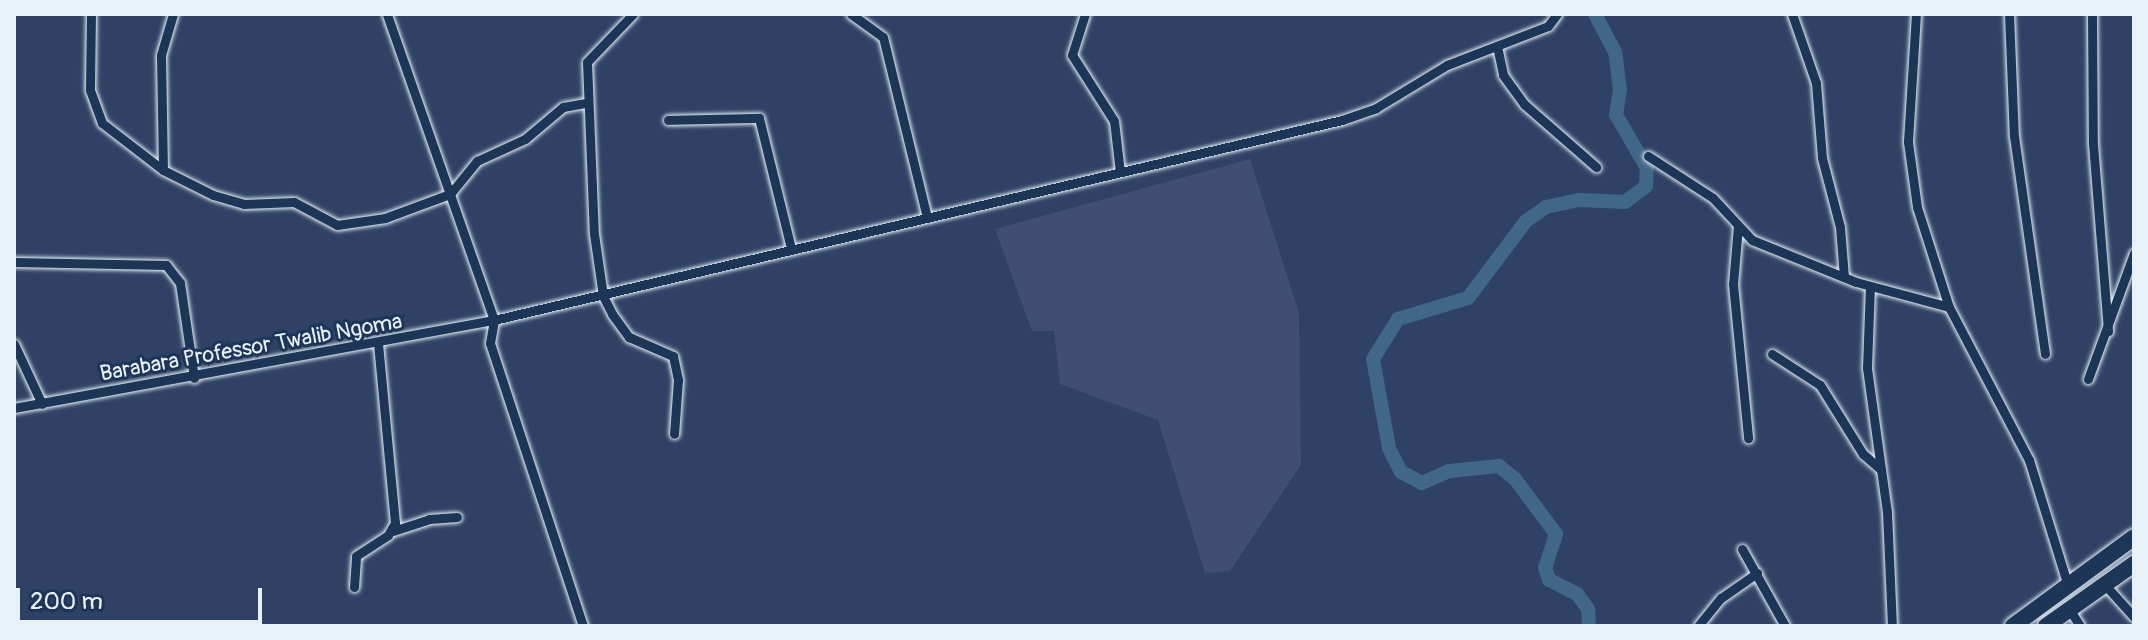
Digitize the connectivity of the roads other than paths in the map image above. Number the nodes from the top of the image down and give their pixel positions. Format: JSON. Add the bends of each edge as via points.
{"nodes":[{"id":1,"x":91,"y":14,"type":"edge"},
{"id":2,"x":173,"y":14,"type":"edge"},
{"id":3,"x":387,"y":14,"type":"edge"},
{"id":4,"x":633,"y":14,"type":"edge"},
{"id":5,"x":851,"y":14,"type":"edge"},
{"id":6,"x":1085,"y":14,"type":"edge"},
{"id":7,"x":1557,"y":14,"type":"edge"},
{"id":8,"x":1792,"y":14,"type":"edge"},
{"id":9,"x":1916,"y":14,"type":"edge"},
{"id":10,"x":2009,"y":14,"type":"edge"},
{"id":11,"x":2092,"y":14,"type":"edge"},
{"id":12,"x":1497,"y":46,"type":"junction"},
{"id":13,"x":585,"y":103,"type":"junction"},
{"id":14,"x":668,"y":120,"type":"dead end"},
{"id":15,"x":1648,"y":156,"type":"dead end"},
{"id":16,"x":1596,"y":167,"type":"dead end"},
{"id":17,"x":163,"y":170,"type":"junction"},
{"id":18,"x":1120,"y":172,"type":"junction"},
{"id":19,"x":450,"y":194,"type":"junction"},
{"id":20,"x":927,"y":218,"type":"junction"},
{"id":21,"x":1738,"y":226,"type":"junction"},
{"id":22,"x":791,"y":248,"type":"junction"},
{"id":23,"x":2134,"y":253,"type":"edge"},
{"id":24,"x":14,"y":262,"type":"edge"},
{"id":25,"x":1844,"y":277,"type":"junction"},
{"id":26,"x":1870,"y":286,"type":"junction"},
{"id":27,"x":603,"y":296,"type":"junction"},
{"id":28,"x":1949,"y":307,"type":"junction"},
{"id":29,"x":494,"y":320,"type":"junction"},
{"id":30,"x":2108,"y":331,"type":"junction"},
{"id":31,"x":14,"y":344,"type":"edge"},
{"id":32,"x":378,"y":344,"type":"junction"},
{"id":33,"x":1772,"y":354,"type":"dead end"},
{"id":34,"x":2045,"y":354,"type":"dead end"},
{"id":35,"x":194,"y":378,"type":"junction"},
{"id":36,"x":2088,"y":379,"type":"dead end"},
{"id":37,"x":42,"y":404,"type":"junction"},
{"id":38,"x":14,"y":408,"type":"edge"},
{"id":39,"x":674,"y":434,"type":"dead end"},
{"id":40,"x":1748,"y":438,"type":"dead end"},
{"id":41,"x":1880,"y":469,"type":"junction"},
{"id":42,"x":457,"y":517,"type":"dead end"},
{"id":43,"x":393,"y":531,"type":"junction"},
{"id":44,"x":2134,"y":537,"type":"edge"},
{"id":45,"x":1742,"y":549,"type":"dead end"},
{"id":46,"x":2134,"y":564,"type":"edge"},
{"id":47,"x":1757,"y":573,"type":"junction"},
{"id":48,"x":2068,"y":586,"type":"junction"},
{"id":49,"x":2106,"y":586,"type":"junction"},
{"id":50,"x":354,"y":587,"type":"dead end"},
{"id":51,"x":2069,"y":609,"type":"junction"},
{"id":52,"x":2134,"y":617,"type":"edge"},
{"id":53,"x":583,"y":626,"type":"edge"},
{"id":54,"x":1698,"y":626,"type":"edge"},
{"id":55,"x":1785,"y":626,"type":"edge"},
{"id":56,"x":1892,"y":626,"type":"edge"},
{"id":57,"x":2013,"y":626,"type":"edge"},
{"id":58,"x":2046,"y":626,"type":"edge"},
{"id":59,"x":2080,"y":626,"type":"edge"}],
"edges":[{"from":1,"to":17,"type":"street","via":[[90,90],[96,117]]},
{"from":2,"to":17,"type":"street","via":[[161,55]]},
{"from":3,"to":19,"type":"street"},
{"from":4,"to":13,"type":"street","via":[[587,62]]},
{"from":5,"to":20,"type":"street","via":[[876,27],[888,51]]},
{"from":6,"to":18,"type":"street","via":[[1072,55],[1114,121]]},
{"from":7,"to":12,"type":"street","name":"Barabara Professor Twalib Ngoma","via":[[1548,26]]},
{"from":8,"to":25,"type":"street","via":[[1816,83],[1822,158],[1840,227]]},
{"from":9,"to":28,"type":"street","via":[[1908,114],[1910,167]]},
{"from":10,"to":34,"type":"street","via":[[2014,136]]},
{"from":11,"to":30,"type":"street","via":[[2093,144]]},
{"from":12,"to":16,"type":"street","via":[[1503,75],[1518,97]]},
{"from":12,"to":18,"type":"street","name":"Barabara Professor Twalib Ngoma","via":[[1447,65],[1376,108],[1342,120]]},
{"from":13,"to":19,"type":"street","via":[[563,107],[525,139],[477,161]]},
{"from":13,"to":27,"type":"street"},
{"from":14,"to":22,"type":"street","via":[[759,118]]},
{"from":15,"to":21,"type":"street","via":[[1701,189]]},
{"from":17,"to":19,"type":"street","via":[[231,201],[254,205],[281,200],[308,206],[337,225],[385,218]]},
{"from":18,"to":20,"type":"street","name":"Barabara Professor Twalib Ngoma"},
{"from":19,"to":29,"type":"street"},
{"from":20,"to":22,"type":"street","name":"Barabara Professor Twalib Ngoma"},
{"from":21,"to":25,"type":"street","via":[[1752,240]]},
{"from":21,"to":40,"type":"street","via":[[1733,284]]},
{"from":22,"to":27,"type":"street","name":"Barabara Professor Twalib Ngoma"},
{"from":23,"to":30,"type":"street"},
{"from":24,"to":35,"type":"street","via":[[166,265],[180,283]]},
{"from":25,"to":26,"type":"street"},
{"from":26,"to":28,"type":"street"},
{"from":26,"to":41,"type":"street","via":[[1867,368]]},
{"from":27,"to":29,"type":"street","name":"Barabara Professor Twalib Ngoma"},
{"from":27,"to":39,"type":"street","via":[[629,337],[673,356],[678,380]]},
{"from":28,"to":48,"type":"street","via":[[2029,460]]},
{"from":29,"to":32,"type":"street","name":"Barabara Professor Twalib Ngoma"},
{"from":29,"to":53,"type":"street","via":[[490,343]]},
{"from":30,"to":36,"type":"street"},
{"from":31,"to":37,"type":"street"},
{"from":32,"to":35,"type":"street","name":"Barabara Professor Twalib Ngoma"},
{"from":32,"to":43,"type":"street"},
{"from":33,"to":41,"type":"street","via":[[1820,385],[1863,454]]},
{"from":35,"to":37,"type":"street","name":"Barabara Professor Twalib Ngoma"},
{"from":37,"to":38,"type":"street","name":"Barabara Professor Twalib Ngoma"},
{"from":41,"to":56,"type":"street"},
{"from":42,"to":43,"type":"street","via":[[429,519]]},
{"from":43,"to":50,"type":"street","via":[[356,556]]},
{"from":44,"to":48,"type":"highway"},
{"from":45,"to":47,"type":"street"},
{"from":46,"to":49,"type":"highway"},
{"from":47,"to":54,"type":"street","via":[[1721,598]]},
{"from":47,"to":55,"type":"street"},
{"from":48,"to":57,"type":"highway"},
{"from":49,"to":51,"type":"highway"},
{"from":49,"to":52,"type":"street"},
{"from":51,"to":58,"type":"highway"},
{"from":51,"to":59,"type":"street"}]}
